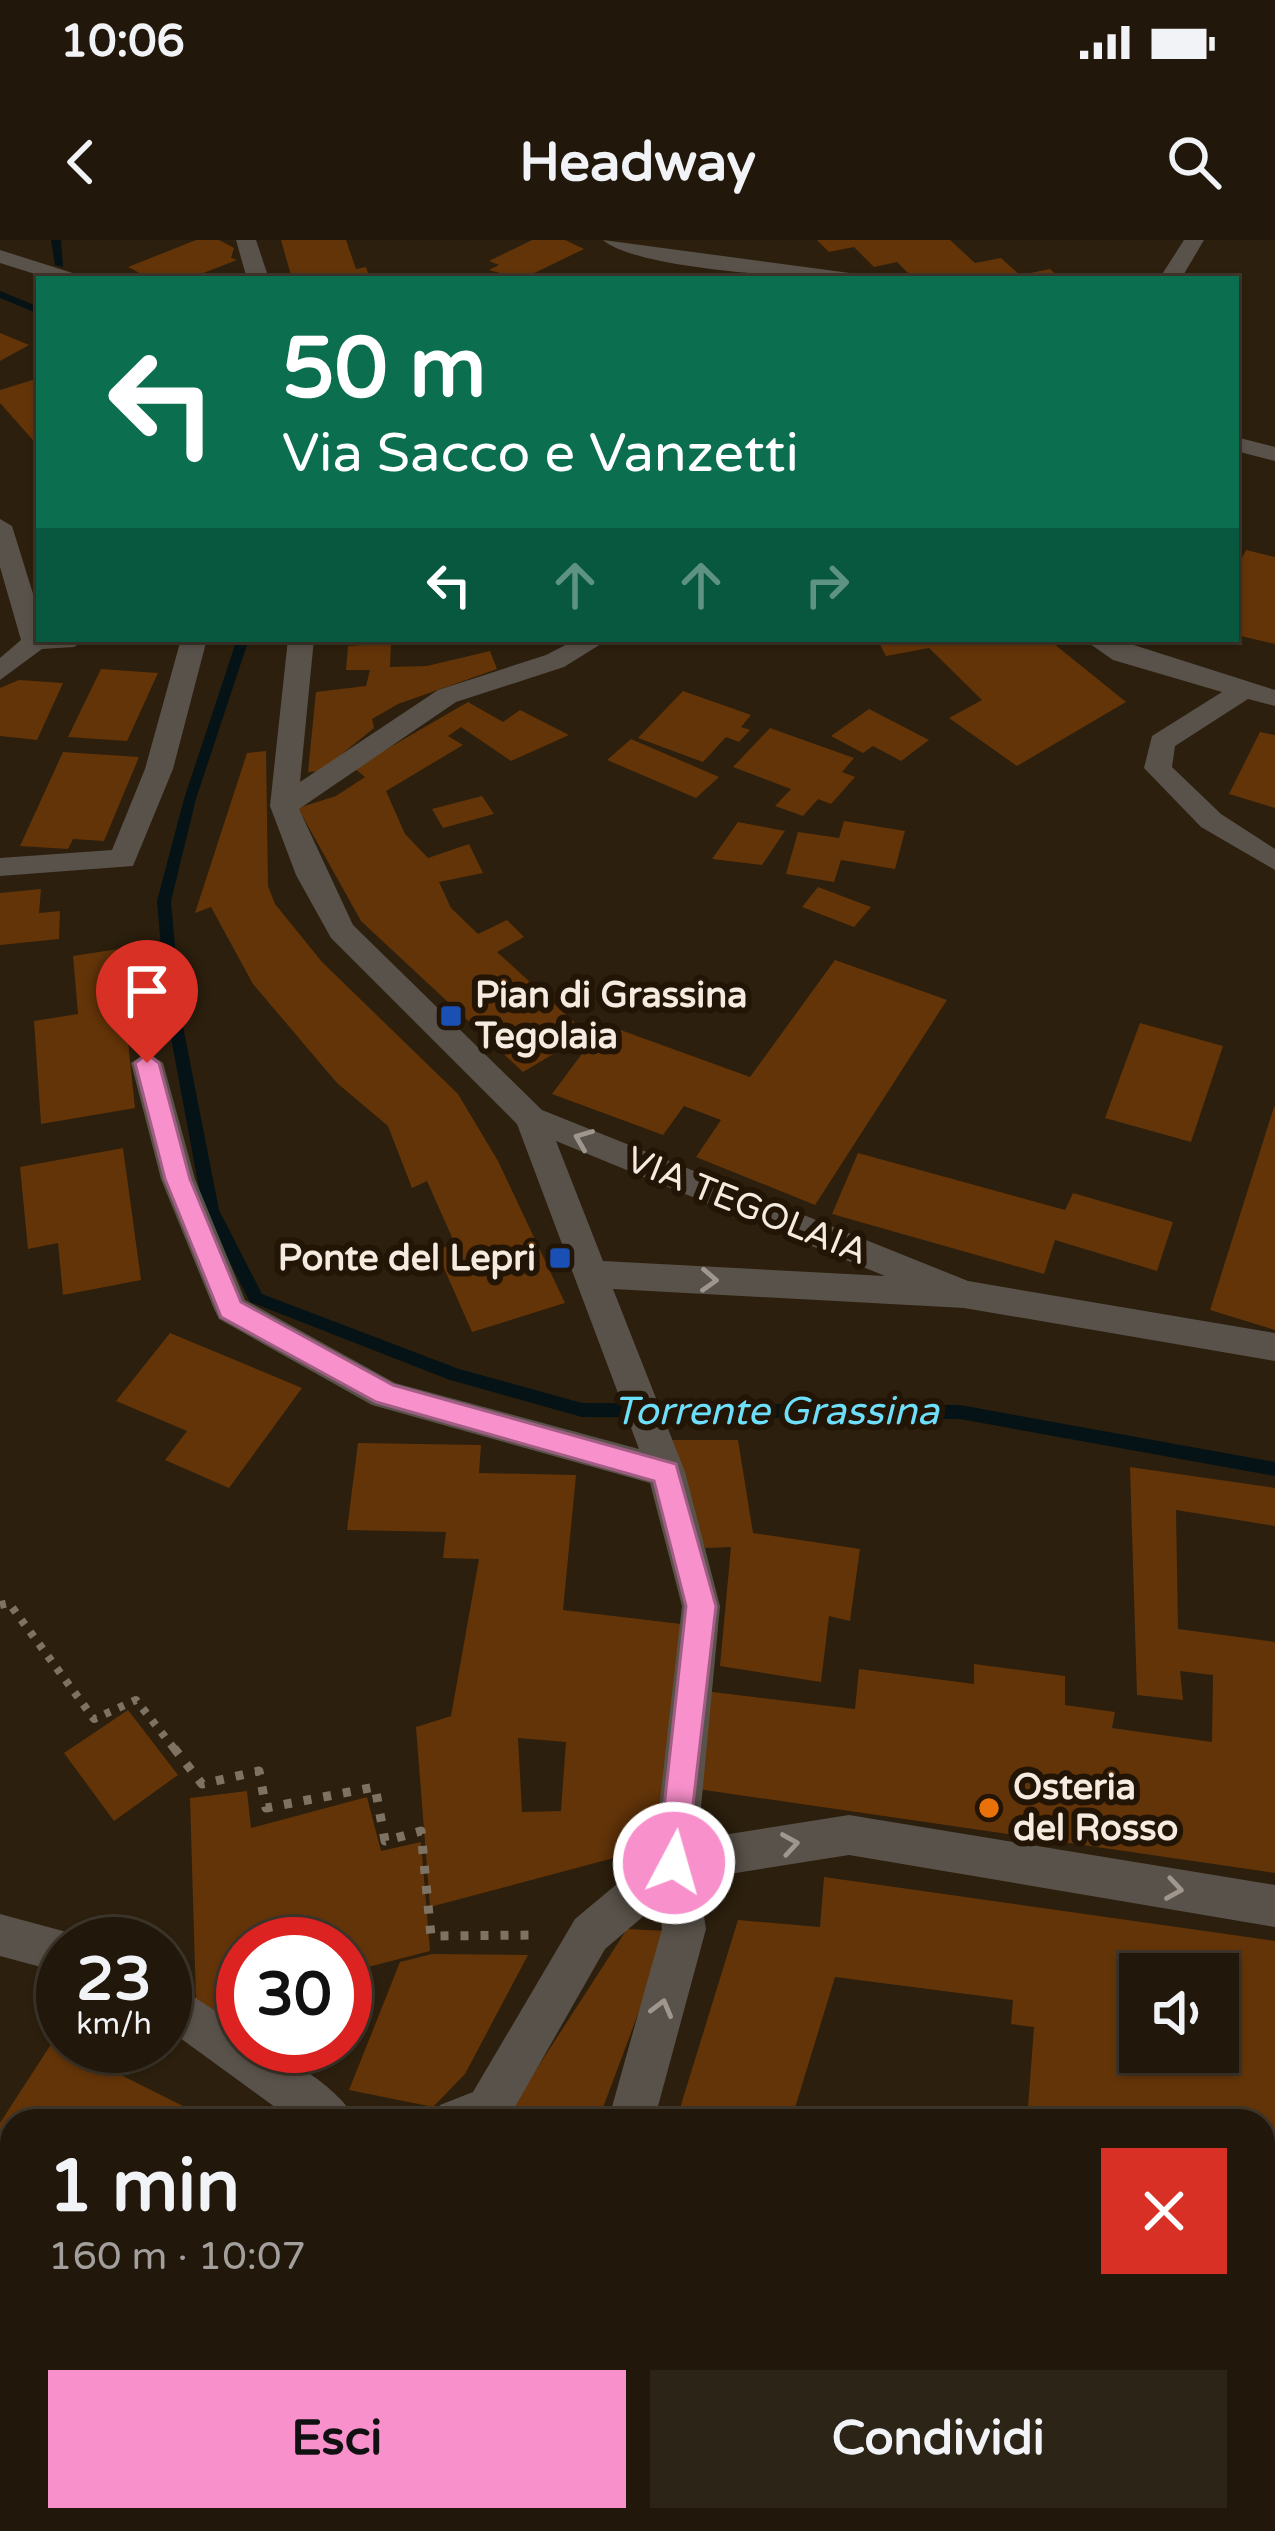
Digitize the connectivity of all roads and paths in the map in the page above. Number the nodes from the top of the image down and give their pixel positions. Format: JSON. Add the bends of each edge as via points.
{"nodes":[{"id":1,"x":246,"y":240,"type":"edge"},
{"id":2,"x":613,"y":240,"type":"edge"},
{"id":3,"x":1194,"y":240,"type":"edge"},
{"id":4,"x":0,"y":256,"type":"edge"},
{"id":5,"x":63,"y":276,"type":"edge"},
{"id":6,"x":257,"y":276,"type":"edge"},
{"id":7,"x":828,"y":276,"type":"edge"},
{"id":8,"x":1172,"y":276,"type":"edge"},
{"id":9,"x":1239,"y":445,"type":"edge"},
{"id":10,"x":1275,"y":454,"type":"edge"},
{"id":11,"x":0,"y":526,"type":"edge"},
{"id":12,"x":35,"y":642,"type":"joint"},
{"id":13,"x":193,"y":642,"type":"edge"},
{"id":14,"x":301,"y":642,"type":"edge"},
{"id":15,"x":590,"y":642,"type":"edge"},
{"id":16,"x":1101,"y":642,"type":"edge"},
{"id":17,"x":0,"y":672,"type":"edge"},
{"id":18,"x":1244,"y":690,"type":"junction"},
{"id":19,"x":1275,"y":698,"type":"edge"},
{"id":20,"x":284,"y":806,"type":"junction"},
{"id":21,"x":1275,"y":861,"type":"edge"},
{"id":22,"x":0,"y":867,"type":"edge"},
{"id":23,"x":147,"y":1063,"type":"dead end"},
{"id":24,"x":530,"y":1118,"type":"junction"},
{"id":25,"x":592,"y":1274,"type":"junction"},
{"id":26,"x":964,"y":1294,"type":"junction"},
{"id":27,"x":1275,"y":1346,"type":"edge"},
{"id":28,"x":666,"y":1472,"type":"junction"},
{"id":29,"x":4,"y":1604,"type":"edge"},
{"id":30,"x":674,"y":1863,"type":"junction"},
{"id":31,"x":1275,"y":1906,"type":"edge"},
{"id":32,"x":590,"y":1934,"type":"junction"},
{"id":33,"x":0,"y":1935,"type":"edge"},
{"id":34,"x":36,"y":1945,"type":"edge"},
{"id":35,"x":192,"y":2019,"type":"edge"},
{"id":36,"x":317,"y":2109,"type":"edge"},
{"id":37,"x":489,"y":2109,"type":"edge"},
{"id":38,"x":634,"y":2109,"type":"edge"}],
"edges":[{"from":1,"to":6,"type":"street"},
{"from":2,"to":7,"type":"street"},
{"from":3,"to":8,"type":"street"},
{"from":4,"to":5,"type":"street"},
{"from":9,"to":10,"type":"street"},
{"from":11,"to":12,"type":"street"},
{"from":12,"to":17,"type":"street"},
{"from":13,"to":22,"type":"street","via":[[159,769],[123,859]]},
{"from":14,"to":20,"type":"street"},
{"from":15,"to":20,"type":"street","via":[[447,696]]},
{"from":16,"to":18,"type":"street"},
{"from":18,"to":19,"type":"street"},
{"from":18,"to":21,"type":"street","via":[[1162,742],[1158,768],[1176,792]]},
{"from":20,"to":24,"type":"street","via":[[342,931]]},
{"from":23,"to":28,"type":"street","via":[[178,1179],[231,1309],[385,1394]]},
{"from":24,"to":25,"type":"street"},
{"from":26,"to":24,"type":"street","name":"VIA TEGOLAIA","one_way":true},
{"from":25,"to":26,"type":"street","name":"VIA TEGOLAIA","one_way":true},
{"from":25,"to":28,"type":"street"},
{"from":26,"to":27,"type":"street","name":"VIA TEGOLAIA"},
{"from":28,"to":30,"type":"street","via":[[701,1606]]},
{"from":29,"to":32,"type":"path","via":[[94,1719],[136,1700],[202,1784],[259,1771],[266,1808],[375,1787],[385,1841],[421,1831],[431,1936]]},
{"from":30,"to":31,"type":"street","one_way":true,"via":[[849,1835]]},
{"from":30,"to":32,"type":"street"},
{"from":38,"to":30,"type":"street","one_way":true,"via":[[684,1929]]},
{"from":32,"to":37,"type":"street"},
{"from":33,"to":34,"type":"street"},
{"from":35,"to":36,"type":"street"}]}
